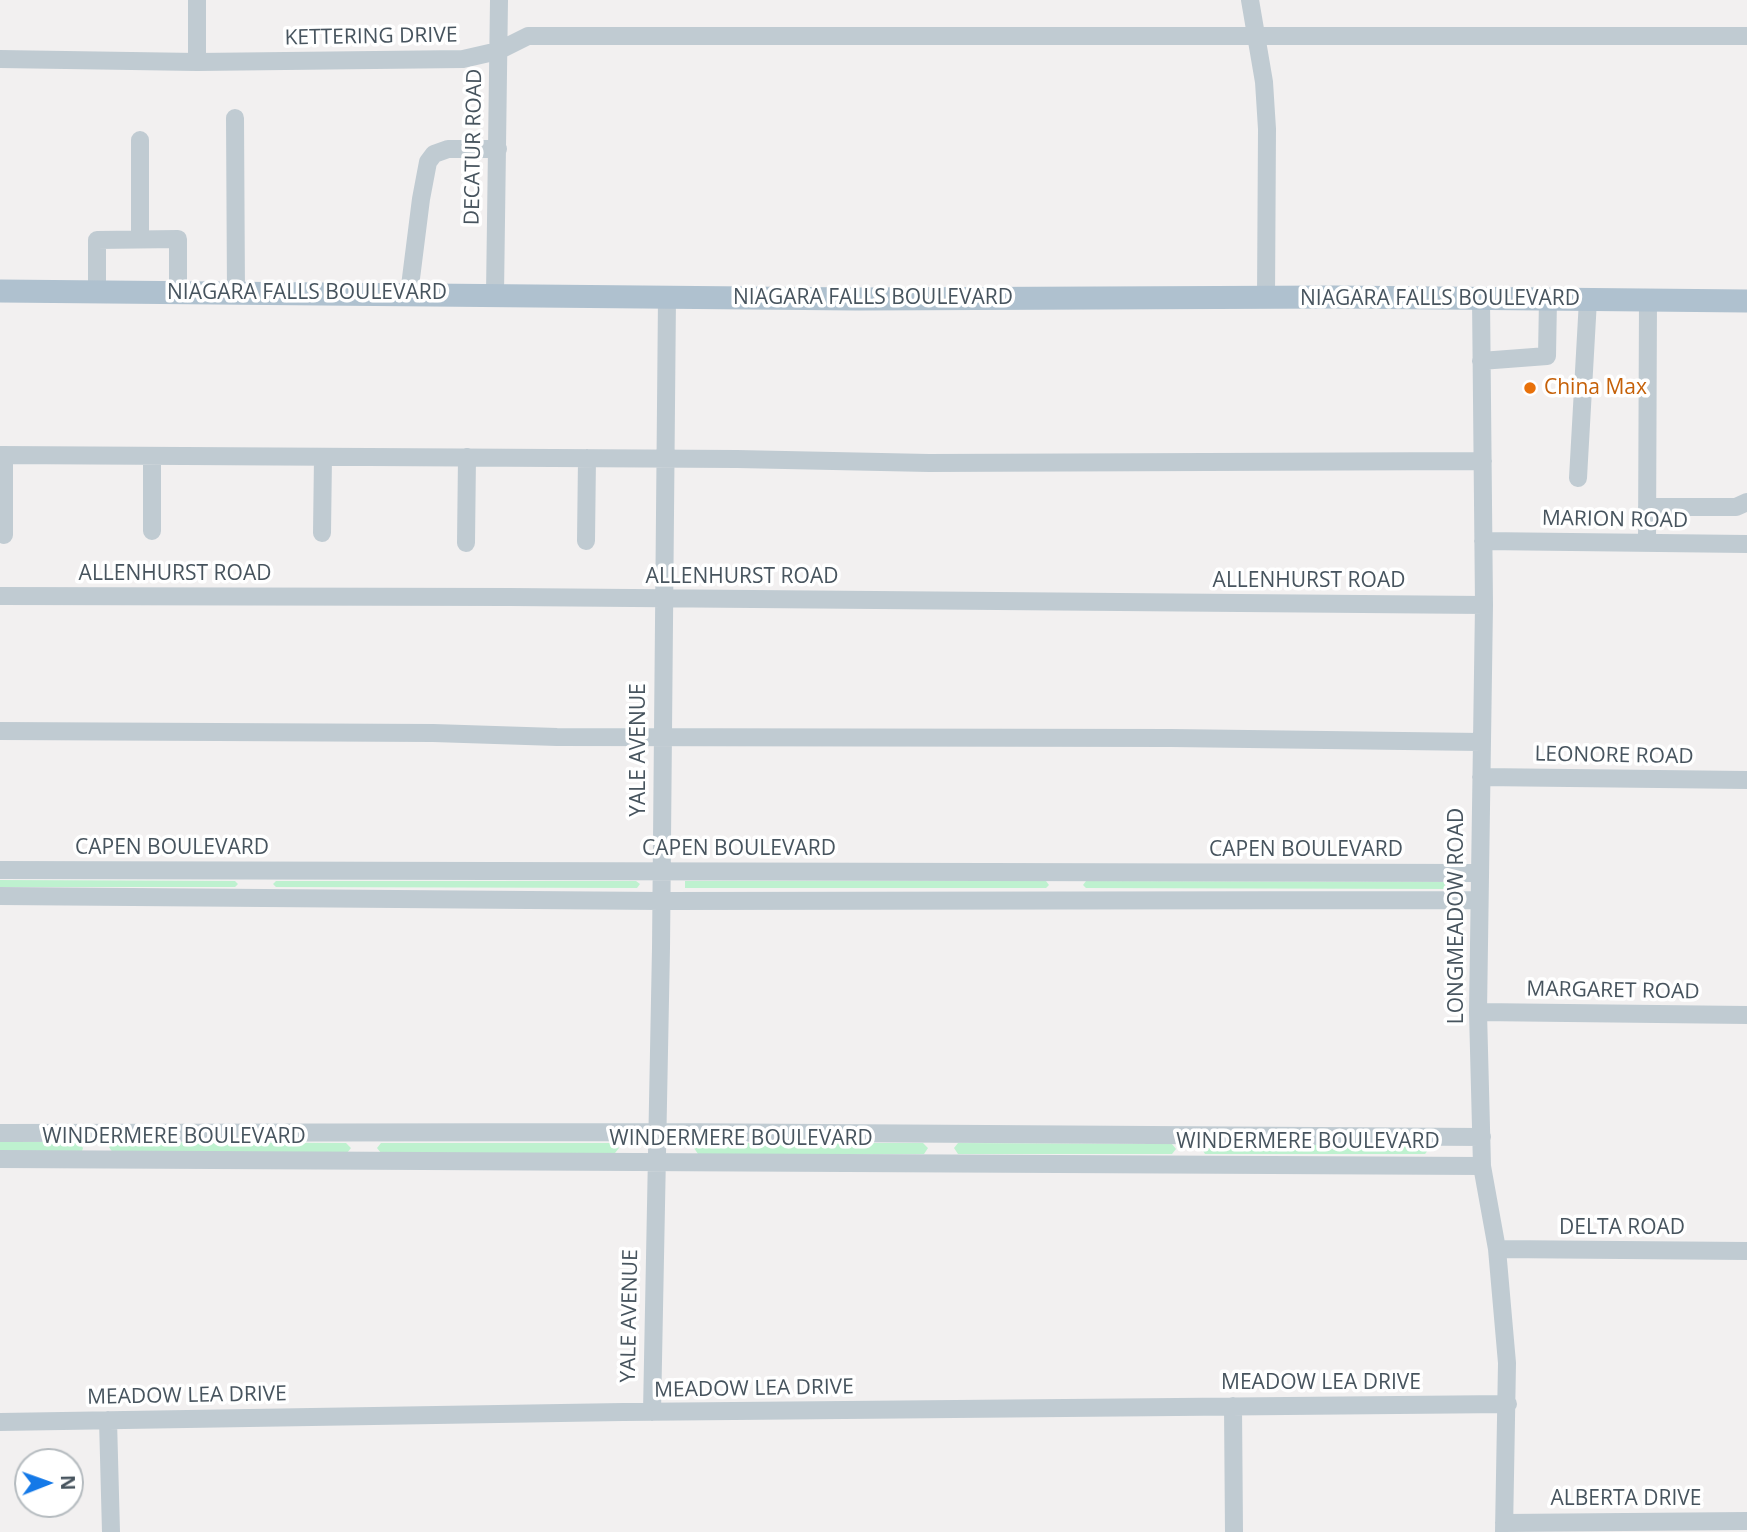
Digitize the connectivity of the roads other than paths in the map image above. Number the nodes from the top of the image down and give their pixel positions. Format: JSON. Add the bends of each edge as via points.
{"nodes":[{"id":1,"x":197,"y":0,"type":"edge"},
{"id":2,"x":499,"y":0,"type":"edge"},
{"id":3,"x":1250,"y":0,"type":"edge"},
{"id":4,"x":1747,"y":36,"type":"edge"},
{"id":5,"x":1257,"y":37,"type":"junction"},
{"id":6,"x":498,"y":51,"type":"junction"},
{"id":7,"x":0,"y":59,"type":"edge"},
{"id":8,"x":197,"y":62,"type":"junction"},
{"id":9,"x":235,"y":118,"type":"dead end"},
{"id":10,"x":140,"y":140,"type":"dead end"},
{"id":11,"x":498,"y":149,"type":"junction"},
{"id":12,"x":140,"y":239,"type":"junction"},
{"id":13,"x":0,"y":291,"type":"edge"},
{"id":14,"x":97,"y":292,"type":"junction"},
{"id":15,"x":178,"y":292,"type":"junction"},
{"id":16,"x":236,"y":293,"type":"junction"},
{"id":17,"x":410,"y":294,"type":"junction"},
{"id":18,"x":495,"y":294,"type":"junction"},
{"id":19,"x":667,"y":297,"type":"junction"},
{"id":20,"x":1266,"y":298,"type":"junction"},
{"id":21,"x":1481,"y":298,"type":"junction"},
{"id":22,"x":1548,"y":299,"type":"junction"},
{"id":23,"x":1588,"y":300,"type":"junction"},
{"id":24,"x":1648,"y":300,"type":"junction"},
{"id":25,"x":1747,"y":302,"type":"edge"},
{"id":26,"x":1481,"y":361,"type":"junction"},
{"id":27,"x":2,"y":455,"type":"edge"},
{"id":28,"x":152,"y":456,"type":"junction"},
{"id":29,"x":323,"y":457,"type":"junction"},
{"id":30,"x":467,"y":457,"type":"junction"},
{"id":31,"x":587,"y":458,"type":"junction"},
{"id":32,"x":665,"y":459,"type":"junction"},
{"id":33,"x":1483,"y":461,"type":"junction"},
{"id":34,"x":1578,"y":478,"type":"dead end"},
{"id":35,"x":1747,"y":502,"type":"edge"},
{"id":36,"x":1647,"y":507,"type":"junction"},
{"id":37,"x":152,"y":531,"type":"dead end"},
{"id":38,"x":322,"y":533,"type":"dead end"},
{"id":39,"x":4,"y":535,"type":"dead end"},
{"id":40,"x":586,"y":541,"type":"dead end"},
{"id":41,"x":1483,"y":541,"type":"junction"},
{"id":42,"x":466,"y":543,"type":"dead end"},
{"id":43,"x":1647,"y":543,"type":"junction"},
{"id":44,"x":1747,"y":544,"type":"edge"},
{"id":45,"x":0,"y":596,"type":"edge"},
{"id":46,"x":663,"y":599,"type":"junction"},
{"id":47,"x":1484,"y":605,"type":"junction"},
{"id":48,"x":0,"y":731,"type":"edge"},
{"id":49,"x":662,"y":736,"type":"junction"},
{"id":50,"x":1481,"y":742,"type":"junction"},
{"id":51,"x":1481,"y":777,"type":"junction"},
{"id":52,"x":1747,"y":780,"type":"edge"},
{"id":53,"x":0,"y":870,"type":"edge"},
{"id":54,"x":257,"y":871,"type":"junction"},
{"id":55,"x":661,"y":872,"type":"junction"},
{"id":56,"x":1066,"y":872,"type":"junction"},
{"id":57,"x":1478,"y":873,"type":"junction"},
{"id":58,"x":0,"y":896,"type":"edge"},
{"id":59,"x":257,"y":898,"type":"junction"},
{"id":60,"x":1066,"y":900,"type":"junction"},
{"id":61,"x":1478,"y":900,"type":"junction"},
{"id":62,"x":661,"y":901,"type":"junction"},
{"id":63,"x":1478,"y":1012,"type":"junction"},
{"id":64,"x":1747,"y":1016,"type":"edge"},
{"id":65,"x":657,"y":1132,"type":"junction"},
{"id":66,"x":0,"y":1133,"type":"edge"},
{"id":67,"x":96,"y":1133,"type":"junction"},
{"id":68,"x":362,"y":1133,"type":"junction"},
{"id":69,"x":939,"y":1134,"type":"junction"},
{"id":70,"x":1188,"y":1135,"type":"junction"},
{"id":71,"x":1482,"y":1137,"type":"junction"},
{"id":72,"x":0,"y":1159,"type":"edge"},
{"id":73,"x":96,"y":1159,"type":"junction"},
{"id":74,"x":363,"y":1160,"type":"junction"},
{"id":75,"x":656,"y":1161,"type":"junction"},
{"id":76,"x":940,"y":1163,"type":"junction"},
{"id":77,"x":1188,"y":1164,"type":"junction"},
{"id":78,"x":1482,"y":1166,"type":"junction"},
{"id":79,"x":1497,"y":1250,"type":"junction"},
{"id":80,"x":1747,"y":1251,"type":"edge"},
{"id":81,"x":1508,"y":1405,"type":"junction"},
{"id":82,"x":1233,"y":1406,"type":"junction"},
{"id":83,"x":652,"y":1412,"type":"junction"},
{"id":84,"x":108,"y":1420,"type":"junction"},
{"id":85,"x":0,"y":1422,"type":"edge"},
{"id":86,"x":1747,"y":1521,"type":"edge"},
{"id":87,"x":1504,"y":1527,"type":"edge"},
{"id":88,"x":111,"y":1532,"type":"edge"},
{"id":89,"x":1234,"y":1532,"type":"edge"}],
"edges":[{"from":1,"to":8,"type":"street"},
{"from":2,"to":6,"type":"street","name":"DECATUR ROAD"},
{"from":3,"to":5,"type":"street"},
{"from":4,"to":5,"type":"street","name":"KETTERING DRIVE"},
{"from":5,"to":6,"type":"street","name":"KETTERING DRIVE","via":[[528,36]]},
{"from":5,"to":20,"type":"street","via":[[1267,129]]},
{"from":6,"to":8,"type":"street","name":"KETTERING DRIVE","via":[[463,59]]},
{"from":6,"to":11,"type":"street","name":"DECATUR ROAD"},
{"from":7,"to":8,"type":"street","name":"KETTERING DRIVE"},
{"from":9,"to":16,"type":"street"},
{"from":10,"to":12,"type":"street"},
{"from":11,"to":17,"type":"street","via":[[448,149],[428,162]]},
{"from":11,"to":18,"type":"street","name":"DECATUR ROAD"},
{"from":12,"to":14,"type":"street","via":[[97,240]]},
{"from":12,"to":15,"type":"street","via":[[178,239]]},
{"from":13,"to":14,"type":"main road","name":"NIAGARA FALLS BOULEVARD"},
{"from":14,"to":15,"type":"main road","name":"NIAGARA FALLS BOULEVARD"},
{"from":15,"to":16,"type":"main road","name":"NIAGARA FALLS BOULEVARD"},
{"from":16,"to":17,"type":"main road","name":"NIAGARA FALLS BOULEVARD"},
{"from":17,"to":18,"type":"main road","name":"NIAGARA FALLS BOULEVARD"},
{"from":18,"to":19,"type":"main road","name":"NIAGARA FALLS BOULEVARD"},
{"from":19,"to":20,"type":"main road","name":"NIAGARA FALLS BOULEVARD"},
{"from":19,"to":32,"type":"street","name":"YALE AVENUE"},
{"from":20,"to":21,"type":"main road","name":"NIAGARA FALLS BOULEVARD"},
{"from":21,"to":22,"type":"main road","name":"NIAGARA FALLS BOULEVARD"},
{"from":21,"to":26,"type":"street","name":"LONGMEADOW ROAD"},
{"from":22,"to":23,"type":"main road","name":"NIAGARA FALLS BOULEVARD"},
{"from":22,"to":26,"type":"street","via":[[1547,356]]},
{"from":23,"to":24,"type":"main road","name":"NIAGARA FALLS BOULEVARD"},
{"from":23,"to":34,"type":"street"},
{"from":24,"to":25,"type":"main road","name":"NIAGARA FALLS BOULEVARD"},
{"from":24,"to":36,"type":"street"},
{"from":26,"to":33,"type":"street","name":"LONGMEADOW ROAD"},
{"from":27,"to":28,"type":"street"},
{"from":27,"to":39,"type":"street"},
{"from":28,"to":29,"type":"street"},
{"from":28,"to":37,"type":"street"},
{"from":29,"to":30,"type":"street"},
{"from":29,"to":38,"type":"street"},
{"from":30,"to":31,"type":"street"},
{"from":30,"to":42,"type":"street"},
{"from":31,"to":32,"type":"street"},
{"from":31,"to":40,"type":"street"},
{"from":32,"to":33,"type":"street"},
{"from":32,"to":46,"type":"street","name":"YALE AVENUE"},
{"from":33,"to":41,"type":"street","name":"LONGMEADOW ROAD"},
{"from":35,"to":36,"type":"street","via":[[1736,507]]},
{"from":36,"to":43,"type":"street"},
{"from":41,"to":43,"type":"street","name":"MARION ROAD"},
{"from":41,"to":47,"type":"street","name":"LONGMEADOW ROAD"},
{"from":43,"to":44,"type":"street","name":"MARION ROAD"},
{"from":45,"to":46,"type":"street","name":"ALLENHURST ROAD"},
{"from":46,"to":47,"type":"street","name":"ALLENHURST ROAD"},
{"from":46,"to":49,"type":"street","name":"YALE AVENUE"},
{"from":47,"to":50,"type":"street","name":"LONGMEADOW ROAD"},
{"from":48,"to":49,"type":"street"},
{"from":49,"to":50,"type":"street"},
{"from":49,"to":55,"type":"street","name":"YALE AVENUE"},
{"from":50,"to":51,"type":"street","name":"LONGMEADOW ROAD"},
{"from":51,"to":52,"type":"street","name":"LEONORE ROAD"},
{"from":51,"to":57,"type":"street","name":"LONGMEADOW ROAD"},
{"from":53,"to":54,"type":"street","name":"CAPEN BOULEVARD"},
{"from":54,"to":55,"type":"street","name":"CAPEN BOULEVARD"},
{"from":54,"to":59,"type":"street"},
{"from":55,"to":56,"type":"street","name":"CAPEN BOULEVARD"},
{"from":55,"to":62,"type":"street","name":"YALE AVENUE"},
{"from":56,"to":57,"type":"street","name":"CAPEN BOULEVARD"},
{"from":56,"to":60,"type":"street"},
{"from":57,"to":61,"type":"street","name":"LONGMEADOW ROAD"},
{"from":58,"to":59,"type":"street"},
{"from":59,"to":62,"type":"street"},
{"from":60,"to":61,"type":"street"},
{"from":60,"to":62,"type":"street"},
{"from":61,"to":63,"type":"street","name":"LONGMEADOW ROAD"},
{"from":62,"to":65,"type":"street","name":"YALE AVENUE"},
{"from":63,"to":64,"type":"street","name":"MARGARET ROAD"},
{"from":63,"to":71,"type":"street","name":"LONGMEADOW ROAD"},
{"from":65,"to":68,"type":"street","name":"WINDERMERE BOULEVARD"},
{"from":65,"to":69,"type":"street","name":"WINDERMERE BOULEVARD"},
{"from":65,"to":75,"type":"street","name":"YALE AVENUE"},
{"from":66,"to":67,"type":"street","name":"WINDERMERE BOULEVARD"},
{"from":67,"to":68,"type":"street","name":"WINDERMERE BOULEVARD"},
{"from":67,"to":73,"type":"street"},
{"from":68,"to":74,"type":"street"},
{"from":69,"to":70,"type":"street","name":"WINDERMERE BOULEVARD"},
{"from":69,"to":76,"type":"street"},
{"from":70,"to":71,"type":"street","name":"WINDERMERE BOULEVARD"},
{"from":70,"to":77,"type":"street"},
{"from":71,"to":78,"type":"street","name":"LONGMEADOW ROAD"},
{"from":72,"to":73,"type":"street","name":"WINDERMERE BOULEVARD"},
{"from":73,"to":74,"type":"street","name":"WINDERMERE BOULEVARD"},
{"from":74,"to":75,"type":"street","name":"WINDERMERE BOULEVARD"},
{"from":75,"to":76,"type":"street","name":"WINDERMERE BOULEVARD"},
{"from":75,"to":83,"type":"street","name":"YALE AVENUE"},
{"from":76,"to":77,"type":"street","name":"WINDERMERE BOULEVARD"},
{"from":77,"to":78,"type":"street","name":"WINDERMERE BOULEVARD"},
{"from":78,"to":79,"type":"street","name":"LONGMEADOW ROAD"},
{"from":79,"to":80,"type":"street","name":"DELTA ROAD"},
{"from":79,"to":81,"type":"street","name":"LONGMEADOW ROAD"},
{"from":81,"to":82,"type":"street","name":"MEADOW LEA DRIVE"},
{"from":81,"to":87,"type":"street","name":"LONGMEADOW ROAD"},
{"from":82,"to":83,"type":"street","name":"MEADOW LEA DRIVE"},
{"from":82,"to":89,"type":"street"},
{"from":83,"to":84,"type":"street","name":"MEADOW LEA DRIVE"},
{"from":84,"to":85,"type":"street","name":"MEADOW LEA DRIVE"},
{"from":84,"to":88,"type":"street"},
{"from":86,"to":87,"type":"street","name":"ALBERTA DRIVE"}]}
